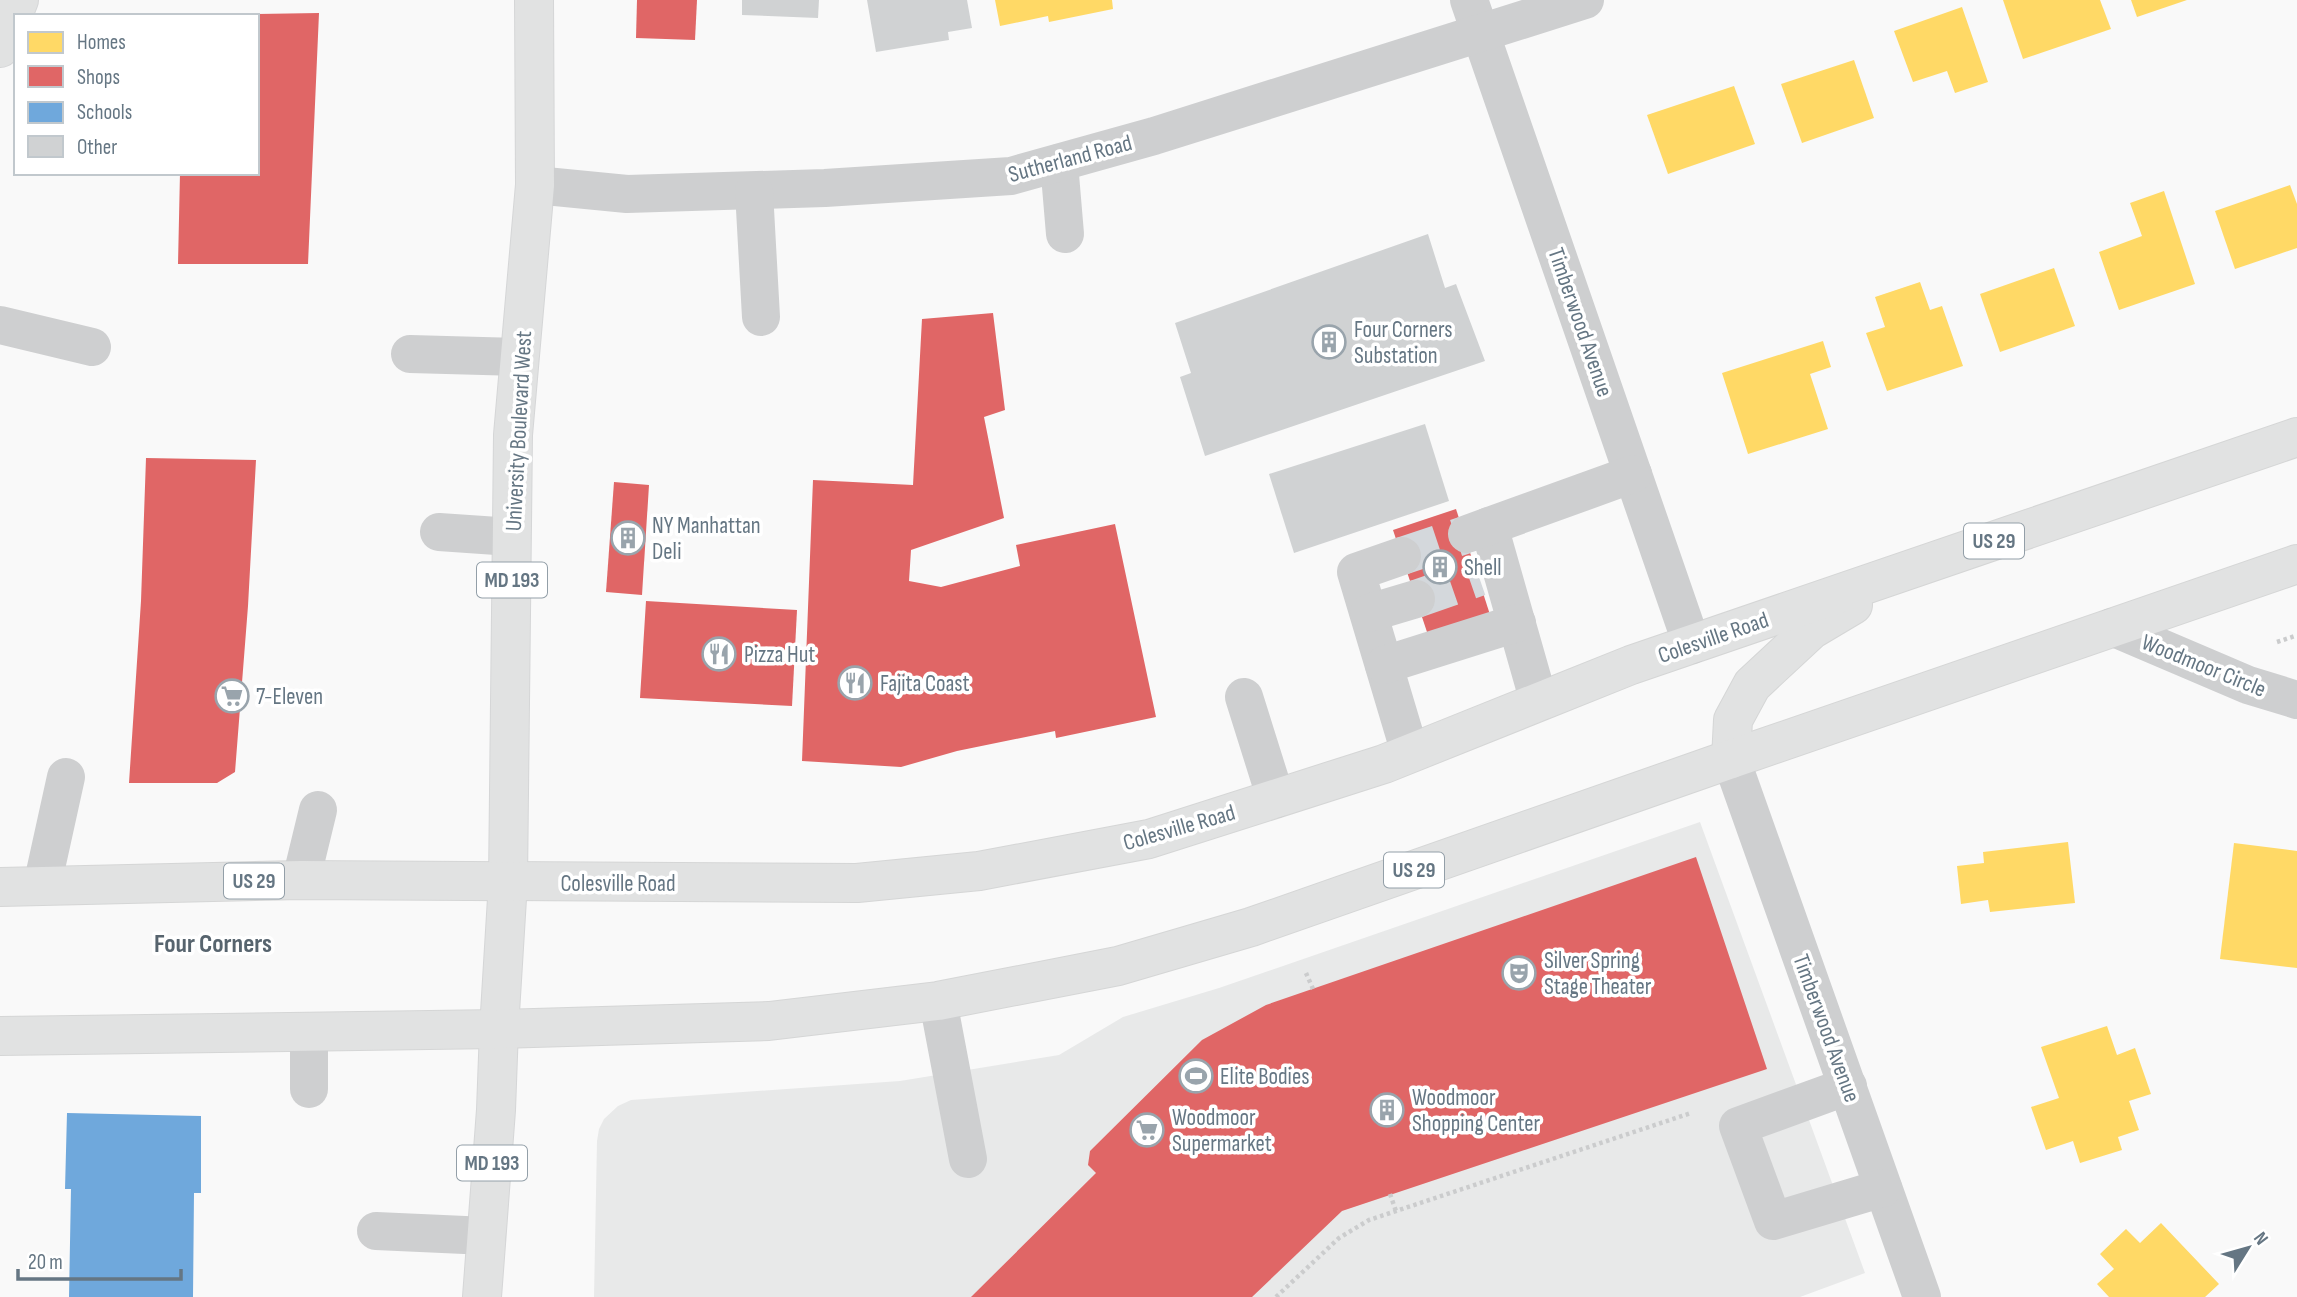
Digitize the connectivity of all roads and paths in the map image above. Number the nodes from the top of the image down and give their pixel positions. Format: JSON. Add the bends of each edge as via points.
{"nodes":[{"id":1,"x":19,"y":0,"type":"edge"},
{"id":2,"x":534,"y":0,"type":"edge"},
{"id":3,"x":1585,"y":0,"type":"edge"},
{"id":4,"x":1475,"y":17,"type":"edge"},
{"id":5,"x":0,"y":48,"type":"edge"},
{"id":6,"x":1059,"y":163,"type":"junction"},
{"id":7,"x":535,"y":185,"type":"junction"},
{"id":8,"x":754,"y":191,"type":"junction"},
{"id":9,"x":1065,"y":234,"type":"dead end"},
{"id":10,"x":761,"y":317,"type":"dead end"},
{"id":11,"x":0,"y":325,"type":"edge"},
{"id":12,"x":92,"y":347,"type":"dead end"},
{"id":13,"x":410,"y":354,"type":"dead end"},
{"id":14,"x":520,"y":358,"type":"junction"},
{"id":15,"x":2297,"y":437,"type":"edge"},
{"id":16,"x":1633,"y":474,"type":"junction"},
{"id":17,"x":439,"y":532,"type":"dead end"},
{"id":18,"x":512,"y":537,"type":"junction"},
{"id":19,"x":1402,"y":556,"type":"tunnel mouth"},
{"id":20,"x":2297,"y":564,"type":"edge"},
{"id":21,"x":1912,"y":569,"type":"junction"},
{"id":22,"x":1416,"y":598,"type":"tunnel mouth"},
{"id":23,"x":1369,"y":613,"type":"junction"},
{"id":24,"x":1517,"y":623,"type":"junction"},
{"id":25,"x":2112,"y":627,"type":"junction"},
{"id":26,"x":1692,"y":645,"type":"junction"},
{"id":27,"x":1384,"y":666,"type":"junction"},
{"id":28,"x":1244,"y":697,"type":"dead end"},
{"id":29,"x":2297,"y":700,"type":"edge"},
{"id":30,"x":1539,"y":702,"type":"junction"},
{"id":31,"x":1410,"y":753,"type":"junction"},
{"id":32,"x":1731,"y":759,"type":"junction"},
{"id":33,"x":66,"y":777,"type":"dead end"},
{"id":34,"x":1276,"y":799,"type":"junction"},
{"id":35,"x":318,"y":810,"type":"dead end"},
{"id":36,"x":300,"y":880,"type":"junction"},
{"id":37,"x":508,"y":882,"type":"junction"},
{"id":38,"x":41,"y":886,"type":"junction"},
{"id":39,"x":0,"y":887,"type":"edge"},
{"id":40,"x":1306,"y":973,"type":"dead end"},
{"id":41,"x":1313,"y":989,"type":"dead end"},
{"id":42,"x":938,"y":1001,"type":"junction"},
{"id":43,"x":499,"y":1029,"type":"junction"},
{"id":44,"x":309,"y":1033,"type":"junction"},
{"id":45,"x":0,"y":1036,"type":"edge"},
{"id":46,"x":1848,"y":1086,"type":"junction"},
{"id":47,"x":309,"y":1089,"type":"dead end"},
{"id":48,"x":1701,"y":1110,"type":"dead end"},
{"id":49,"x":968,"y":1159,"type":"dead end"},
{"id":50,"x":1883,"y":1188,"type":"junction"},
{"id":51,"x":1390,"y":1194,"type":"dead end"},
{"id":52,"x":1396,"y":1211,"type":"junction"},
{"id":53,"x":376,"y":1231,"type":"dead end"},
{"id":54,"x":486,"y":1236,"type":"junction"},
{"id":55,"x":482,"y":1297,"type":"edge"},
{"id":56,"x":1276,"y":1297,"type":"edge"},
{"id":57,"x":1922,"y":1297,"type":"edge"}],
"edges":[{"from":1,"to":5,"type":"main road"},
{"from":2,"to":7,"type":"main road","name":"University Boulevard West","number":"MD 193"},
{"from":3,"to":4,"type":"street","name":"Sutherland Road"},
{"from":4,"to":6,"type":"street","name":"Sutherland Road","via":[[1154,136]]},
{"from":4,"to":16,"type":"street","name":"Timberwood Avenue"},
{"from":6,"to":8,"type":"street","name":"Sutherland Road","via":[[1011,176]]},
{"from":6,"to":9,"type":"street"},
{"from":7,"to":8,"type":"street","name":"Sutherland Road","via":[[627,194]]},
{"from":7,"to":14,"type":"main road","name":"University Boulevard West","number":"MD 193"},
{"from":8,"to":10,"type":"street"},
{"from":11,"to":12,"type":"street"},
{"from":13,"to":14,"type":"street"},
{"from":14,"to":18,"type":"main road","name":"University Boulevard West","number":"MD 193","via":[[513,435]]},
{"from":15,"to":21,"type":"main road","name":"Colesville Road","number":"US 29"},
{"from":16,"to":24,"type":"street","via":[[1477,530],[1490,574]]},
{"from":16,"to":26,"type":"street","name":"Timberwood Avenue"},
{"from":17,"to":18,"type":"street"},
{"from":18,"to":37,"type":"main road","name":"University Boulevard West","number":"MD 193"},
{"from":19,"to":23,"type":"street","via":[[1356,572]]},
{"from":20,"to":25,"type":"main road","number":"US 29"},
{"from":21,"to":26,"type":"main road","name":"Colesville Road","number":"US 29"},
{"from":21,"to":32,"type":"main road","via":[[1811,630],[1752,685],[1733,720]]},
{"from":22,"to":23,"type":"street"},
{"from":23,"to":27,"type":"street"},
{"from":24,"to":27,"type":"street"},
{"from":24,"to":30,"type":"street"},
{"from":25,"to":29,"type":"street","name":"Woodmoor Circle","via":[[2248,685]]},
{"from":25,"to":32,"type":"main road","number":"US 29"},
{"from":26,"to":30,"type":"main road","name":"Colesville Road","number":"US 29"},
{"from":27,"to":31,"type":"street"},
{"from":28,"to":34,"type":"street"},
{"from":30,"to":31,"type":"main road","name":"Colesville Road","number":"US 29"},
{"from":31,"to":34,"type":"main road","name":"Colesville Road","number":"US 29"},
{"from":32,"to":42,"type":"main road","number":"US 29","via":[[1251,928],[1118,966]]},
{"from":32,"to":46,"type":"street","name":"Timberwood Avenue"},
{"from":33,"to":38,"type":"street"},
{"from":34,"to":37,"type":"main road","name":"Colesville Road","number":"US 29","via":[[1149,839],[979,871],[856,883]]},
{"from":35,"to":36,"type":"street"},
{"from":36,"to":37,"type":"main road","name":"Colesville Road","number":"US 29"},
{"from":36,"to":38,"type":"main road","name":"Colesville Road","number":"US 29"},
{"from":37,"to":43,"type":"main road","name":"University Boulevard West","number":"MD 193"},
{"from":38,"to":39,"type":"main road","name":"Colesville Road","number":"US 29"},
{"from":40,"to":41,"type":"path"},
{"from":42,"to":43,"type":"main road","number":"US 29","via":[[769,1021]]},
{"from":42,"to":49,"type":"street"},
{"from":43,"to":44,"type":"main road","number":"US 29"},
{"from":43,"to":54,"type":"main road","number":"MD 193"},
{"from":44,"to":45,"type":"main road","number":"US 29"},
{"from":44,"to":47,"type":"street"},
{"from":46,"to":50,"type":"street","name":"Timberwood Avenue"},
{"from":46,"to":50,"type":"street","via":[[1738,1126],[1773,1221]]},
{"from":48,"to":52,"type":"path"},
{"from":50,"to":57,"type":"street","name":"Timberwood Avenue"},
{"from":51,"to":52,"type":"path"},
{"from":52,"to":56,"type":"path","via":[[1339,1238]]},
{"from":53,"to":54,"type":"street"},
{"from":54,"to":55,"type":"main road","number":"MD 193"}]}
